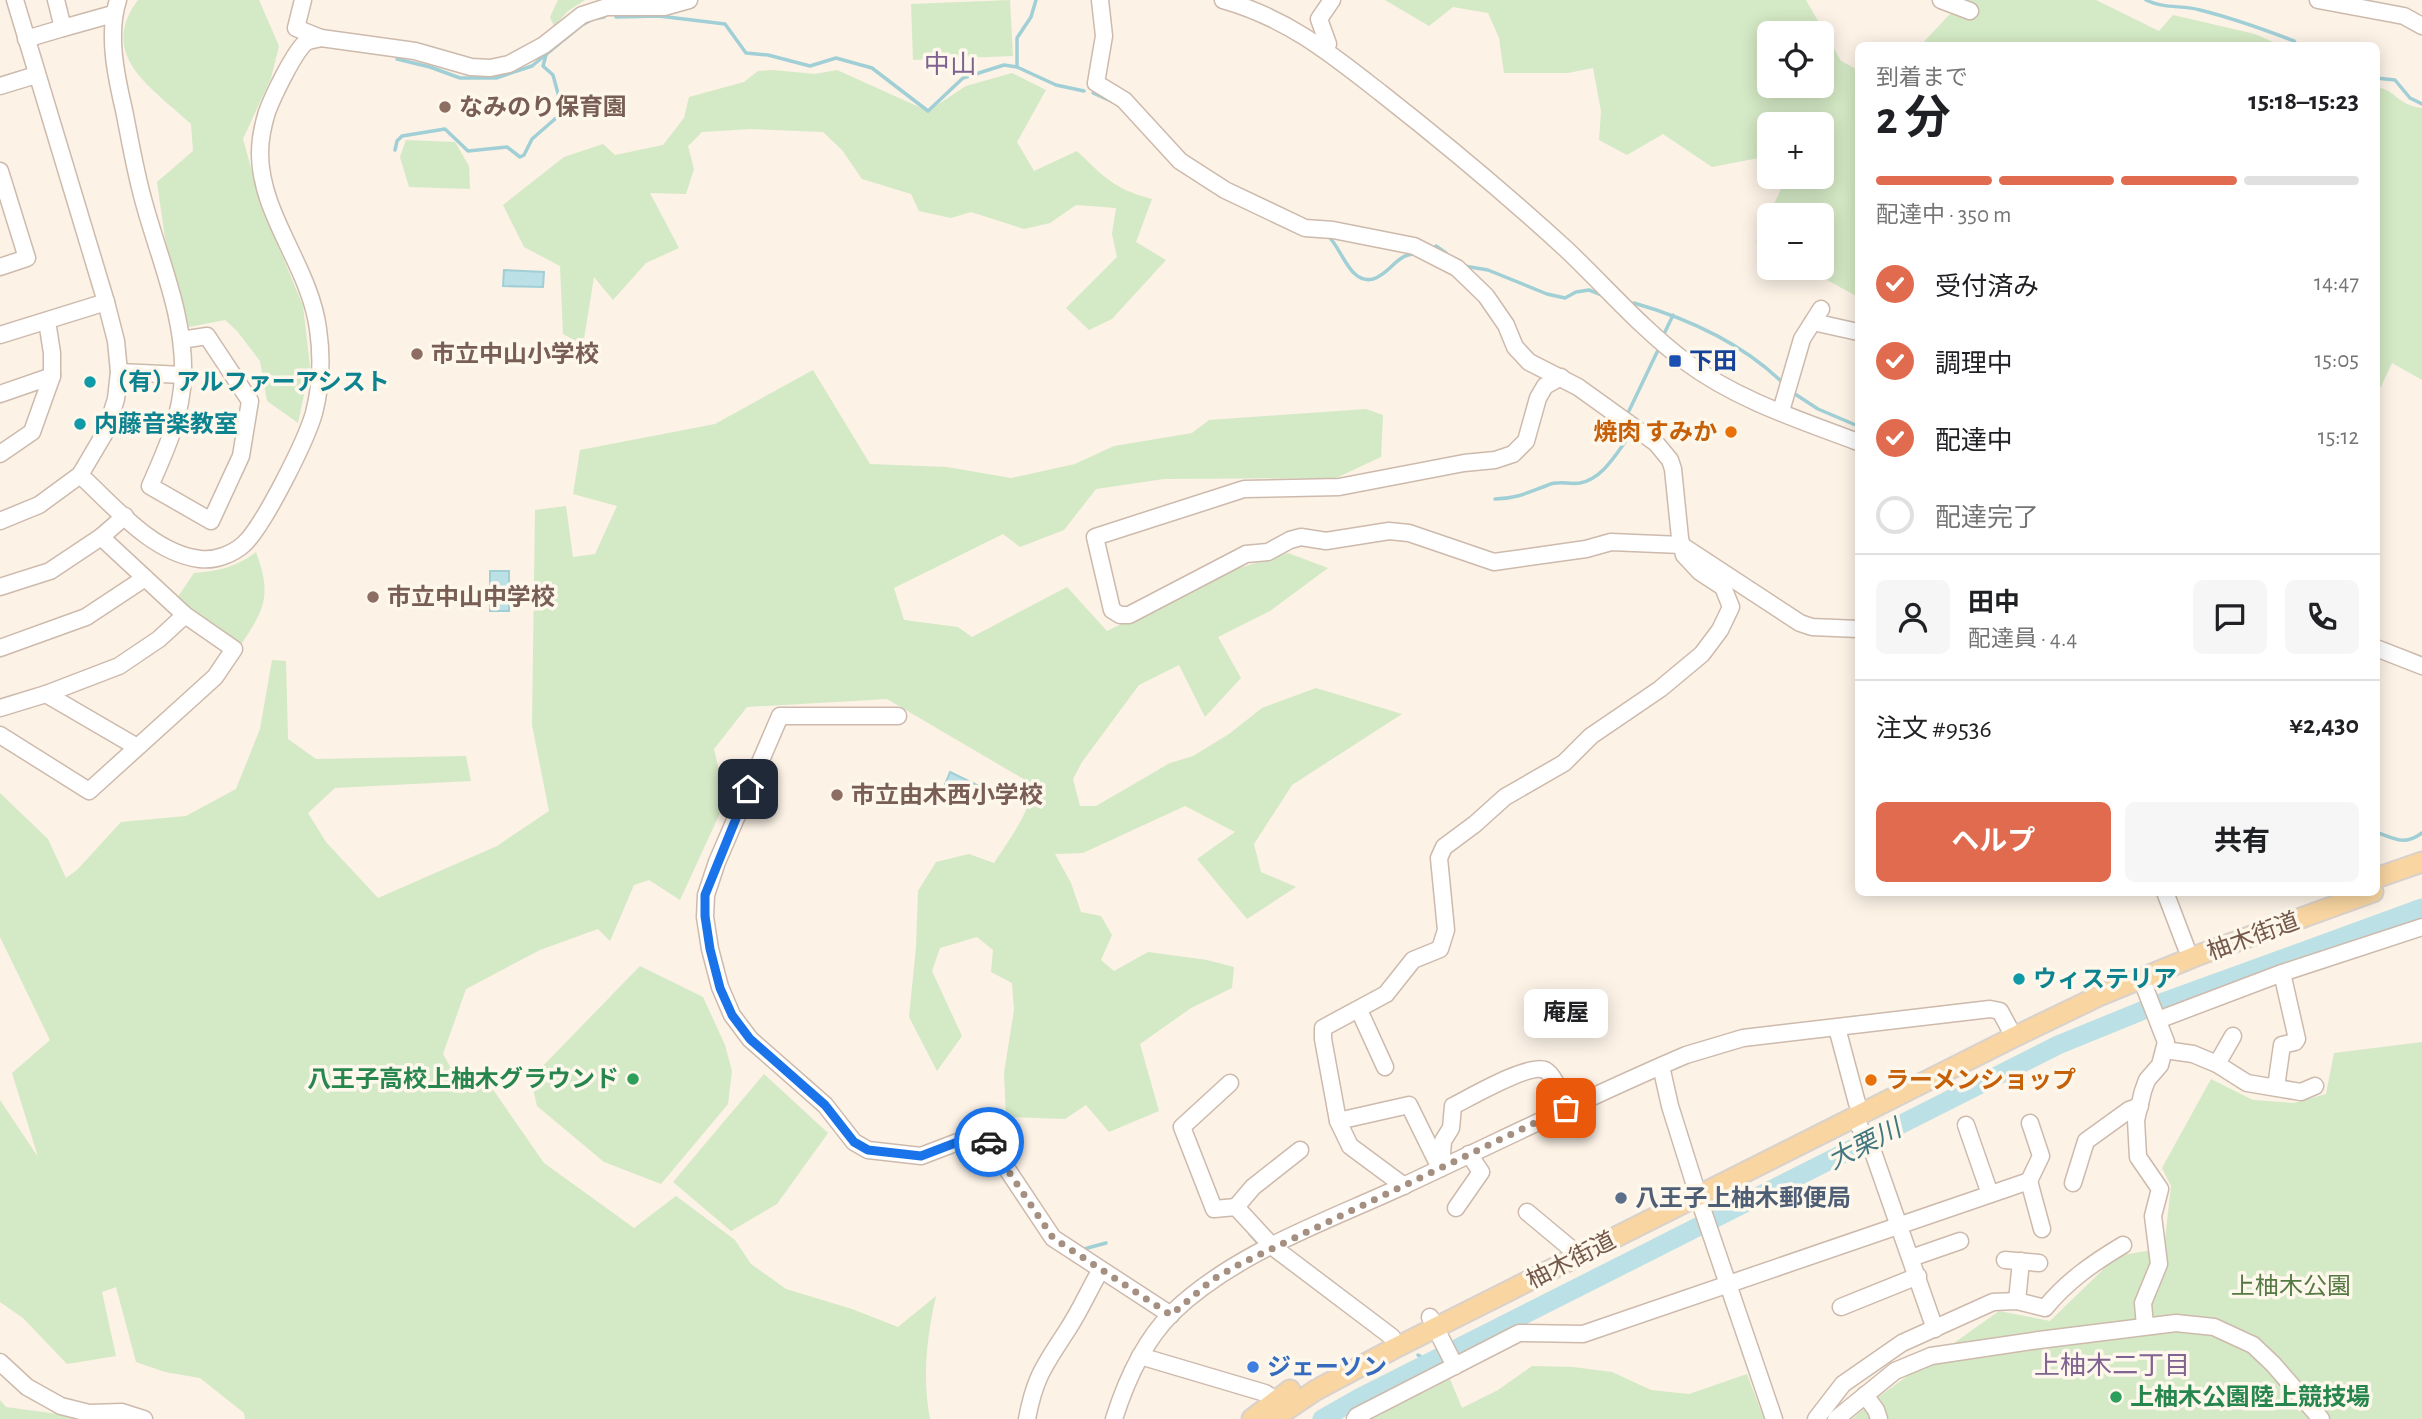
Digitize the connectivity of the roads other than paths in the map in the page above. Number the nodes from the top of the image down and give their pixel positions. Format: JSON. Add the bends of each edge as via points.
{"nodes":[{"id":1,"x":15,"y":0,"type":"edge"},
{"id":2,"x":55,"y":0,"type":"edge"},
{"id":3,"x":303,"y":0,"type":"edge"},
{"id":4,"x":689,"y":0,"type":"edge"},
{"id":5,"x":1100,"y":0,"type":"edge"},
{"id":6,"x":1226,"y":0,"type":"edge"},
{"id":7,"x":1332,"y":0,"type":"edge"},
{"id":8,"x":1941,"y":0,"type":"edge"},
{"id":9,"x":2318,"y":0,"type":"edge"},
{"id":10,"x":629,"y":3,"type":"edge"},
{"id":11,"x":116,"y":7,"type":"edge"},
{"id":12,"x":1970,"y":12,"type":"dead end"},
{"id":13,"x":2422,"y":26,"type":"edge"},
{"id":14,"x":63,"y":28,"type":"junction"},
{"id":15,"x":321,"y":37,"type":"junction"},
{"id":16,"x":26,"y":39,"type":"junction"},
{"id":17,"x":1325,"y":50,"type":"junction"},
{"id":18,"x":36,"y":75,"type":"junction"},
{"id":19,"x":0,"y":86,"type":"edge"},
{"id":20,"x":0,"y":171,"type":"edge"},
{"id":21,"x":6,"y":209,"type":"edge"},
{"id":22,"x":0,"y":267,"type":"edge"},
{"id":23,"x":106,"y":302,"type":"junction"},
{"id":24,"x":47,"y":321,"type":"junction"},
{"id":25,"x":1855,"y":331,"type":"edge"},
{"id":26,"x":0,"y":335,"type":"edge"},
{"id":27,"x":181,"y":340,"type":"junction"},
{"id":28,"x":119,"y":372,"type":"junction"},
{"id":29,"x":183,"y":375,"type":"junction"},
{"id":30,"x":52,"y":376,"type":"junction"},
{"id":31,"x":1561,"y":377,"type":"junction"},
{"id":32,"x":0,"y":394,"type":"edge"},
{"id":33,"x":1781,"y":411,"type":"junction"},
{"id":34,"x":1855,"y":441,"type":"edge"},
{"id":35,"x":0,"y":454,"type":"edge"},
{"id":36,"x":80,"y":475,"type":"junction"},
{"id":37,"x":125,"y":516,"type":"junction"},
{"id":38,"x":0,"y":521,"type":"edge"},
{"id":39,"x":101,"y":537,"type":"junction"},
{"id":40,"x":1681,"y":545,"type":"junction"},
{"id":41,"x":145,"y":578,"type":"junction"},
{"id":42,"x":0,"y":587,"type":"edge"},
{"id":43,"x":185,"y":615,"type":"junction"},
{"id":44,"x":1855,"y":629,"type":"edge"},
{"id":45,"x":0,"y":648,"type":"edge"},
{"id":46,"x":2380,"y":650,"type":"edge"},
{"id":47,"x":2422,"y":666,"type":"edge"},
{"id":48,"x":46,"y":694,"type":"junction"},
{"id":49,"x":0,"y":708,"type":"edge"},
{"id":50,"x":898,"y":716,"type":"dead end"},
{"id":51,"x":0,"y":735,"type":"edge"},
{"id":52,"x":136,"y":747,"type":"junction"},
{"id":53,"x":2422,"y":862,"type":"edge"},
{"id":54,"x":2422,"y":875,"type":"edge"},
{"id":55,"x":2380,"y":877,"type":"edge"},
{"id":56,"x":2380,"y":890,"type":"edge"},
{"id":57,"x":2167,"y":896,"type":"edge"},
{"id":58,"x":2325,"y":896,"type":"edge"},
{"id":59,"x":2364,"y":896,"type":"edge"},
{"id":60,"x":2422,"y":927,"type":"edge"},
{"id":61,"x":2186,"y":947,"type":"junction"},
{"id":62,"x":2283,"y":973,"type":"junction"},
{"id":63,"x":2145,"y":986,"type":"junction"},
{"id":64,"x":1359,"y":1010,"type":"junction"},
{"id":65,"x":2157,"y":1018,"type":"junction"},
{"id":66,"x":1837,"y":1028,"type":"junction"},
{"id":67,"x":2011,"y":1032,"type":"junction"},
{"id":68,"x":2233,"y":1036,"type":"dead end"},
{"id":69,"x":2165,"y":1050,"type":"junction"},
{"id":70,"x":2217,"y":1064,"type":"junction"},
{"id":71,"x":1661,"y":1066,"type":"junction"},
{"id":72,"x":1385,"y":1067,"type":"dead end"},
{"id":73,"x":1230,"y":1083,"type":"dead end"},
{"id":74,"x":2315,"y":1086,"type":"dead end"},
{"id":75,"x":2276,"y":1087,"type":"junction"},
{"id":76,"x":2140,"y":1106,"type":"junction"},
{"id":77,"x":1566,"y":1108,"type":"junction"},
{"id":78,"x":1858,"y":1117,"type":"junction"},
{"id":79,"x":1338,"y":1121,"type":"junction"},
{"id":80,"x":2030,"y":1123,"type":"dead end"},
{"id":81,"x":1966,"y":1125,"type":"dead end"},
{"id":82,"x":1300,"y":1150,"type":"dead end"},
{"id":83,"x":1469,"y":1154,"type":"junction"},
{"id":84,"x":1441,"y":1168,"type":"junction"},
{"id":85,"x":2029,"y":1181,"type":"junction"},
{"id":86,"x":2073,"y":1183,"type":"dead end"},
{"id":87,"x":1404,"y":1186,"type":"junction"},
{"id":88,"x":1990,"y":1194,"type":"junction"},
{"id":89,"x":1699,"y":1197,"type":"junction"},
{"id":90,"x":1236,"y":1207,"type":"junction"},
{"id":91,"x":1456,"y":1208,"type":"dead end"},
{"id":92,"x":1527,"y":1212,"type":"dead end"},
{"id":93,"x":1899,"y":1226,"type":"junction"},
{"id":94,"x":2042,"y":1229,"type":"dead end"},
{"id":95,"x":1960,"y":1241,"type":"dead end"},
{"id":96,"x":2123,"y":1245,"type":"dead end"},
{"id":97,"x":1273,"y":1247,"type":"junction"},
{"id":98,"x":1569,"y":1247,"type":"junction"},
{"id":99,"x":1911,"y":1258,"type":"junction"},
{"id":100,"x":2039,"y":1263,"type":"dead end"},
{"id":101,"x":1100,"y":1271,"type":"junction"},
{"id":102,"x":1917,"y":1276,"type":"junction"},
{"id":103,"x":1728,"y":1284,"type":"junction"},
{"id":104,"x":2017,"y":1301,"type":"junction"},
{"id":105,"x":1840,"y":1307,"type":"dead end"},
{"id":106,"x":1171,"y":1315,"type":"junction"},
{"id":107,"x":2145,"y":1326,"type":"junction"},
{"id":108,"x":1436,"y":1329,"type":"junction"},
{"id":109,"x":1936,"y":1329,"type":"junction"},
{"id":110,"x":1392,"y":1337,"type":"junction"},
{"id":111,"x":1140,"y":1356,"type":"junction"},
{"id":112,"x":0,"y":1362,"type":"edge"},
{"id":113,"x":1455,"y":1365,"type":"junction"},
{"id":114,"x":1865,"y":1395,"type":"junction"},
{"id":115,"x":1274,"y":1409,"type":"edge"},
{"id":116,"x":1354,"y":1418,"type":"edge"},
{"id":117,"x":144,"y":1419,"type":"edge"},
{"id":118,"x":1027,"y":1419,"type":"edge"},
{"id":119,"x":1114,"y":1419,"type":"edge"},
{"id":120,"x":1252,"y":1419,"type":"edge"},
{"id":121,"x":1774,"y":1419,"type":"edge"},
{"id":122,"x":1816,"y":1419,"type":"edge"},
{"id":123,"x":1836,"y":1419,"type":"edge"},
{"id":124,"x":1879,"y":1419,"type":"edge"},
{"id":125,"x":2321,"y":1419,"type":"edge"}],
"edges":[{"from":1,"to":16,"type":"street"},
{"from":2,"to":14,"type":"street"},
{"from":3,"to":15,"type":"street","via":[[296,28]]},
{"from":4,"to":10,"type":"street","via":[[664,6]]},
{"from":5,"to":31,"type":"street","via":[[1104,36],[1096,83],[1124,100],[1180,161],[1225,190],[1305,228],[1414,246],[1457,268],[1486,296],[1520,354]]},
{"from":6,"to":17,"type":"street","via":[[1294,28]]},
{"from":7,"to":17,"type":"street","via":[[1319,19],[1328,44]]},
{"from":8,"to":12,"type":"street"},
{"from":9,"to":13,"type":"street","via":[[2404,16]]},
{"from":10,"to":15,"type":"street","via":[[582,15],[544,45],[509,64],[490,68]]},
{"from":11,"to":14,"type":"street"},
{"from":11,"to":27,"type":"street","via":[[115,59],[122,103]]},
{"from":14,"to":16,"type":"street"},
{"from":15,"to":37,"type":"street","via":[[307,41],[298,51],[268,110],[260,152],[267,196],[306,283],[318,328],[318,390],[304,439],[255,532],[223,556],[203,559],[177,554]]},
{"from":16,"to":18,"type":"street"},
{"from":17,"to":33,"type":"street","via":[[1501,189],[1715,390]]},
{"from":18,"to":19,"type":"street"},
{"from":18,"to":23,"type":"street"},
{"from":20,"to":21,"type":"street"},
{"from":21,"to":22,"type":"street","via":[[27,258]]},
{"from":23,"to":24,"type":"street"},
{"from":23,"to":28,"type":"street"},
{"from":24,"to":26,"type":"street"},
{"from":24,"to":30,"type":"street"},
{"from":25,"to":33,"type":"street","via":[[1817,315],[1802,339]]},
{"from":27,"to":29,"type":"street"},
{"from":27,"to":29,"type":"street","via":[[207,335],[250,401],[241,456],[211,520],[150,486],[171,439]]},
{"from":28,"to":29,"type":"street"},
{"from":28,"to":36,"type":"street","via":[[106,431]]},
{"from":30,"to":32,"type":"street"},
{"from":30,"to":35,"type":"street","via":[[32,432]]},
{"from":31,"to":40,"type":"street","via":[[1656,443],[1670,460]]},
{"from":31,"to":40,"type":"street","via":[[1545,386],[1526,441],[1513,454],[1339,487],[1244,489],[1095,537],[1112,610],[1129,615],[1246,554],[1268,552],[1301,537],[1326,541],[1389,531],[1409,533],[1494,562],[1611,542]]},
{"from":33,"to":34,"type":"street"},
{"from":36,"to":37,"type":"street"},
{"from":36,"to":38,"type":"street","via":[[39,505]]},
{"from":37,"to":39,"type":"street"},
{"from":39,"to":41,"type":"street"},
{"from":39,"to":42,"type":"street","via":[[50,572]]},
{"from":40,"to":44,"type":"street","via":[[1800,623]]},
{"from":40,"to":64,"type":"street","via":[[1684,555],[1723,587],[1728,597],[1731,607],[1720,630],[1702,654],[1660,689],[1591,736],[1564,763],[1505,797],[1444,847],[1439,858],[1445,940],[1440,949],[1413,960],[1386,994]]},
{"from":41,"to":43,"type":"street"},
{"from":41,"to":45,"type":"street","via":[[86,617]]},
{"from":43,"to":48,"type":"street","via":[[119,666]]},
{"from":43,"to":52,"type":"street","via":[[234,649],[215,677]]},
{"from":46,"to":47,"type":"street"},
{"from":48,"to":49,"type":"street"},
{"from":48,"to":52,"type":"street"},
{"from":50,"to":101,"type":"street","via":[[780,716],[705,895],[720,988],[750,1039],[825,1105],[854,1142],[868,1150],[921,1156],[985,1136],[1053,1238]]},
{"from":51,"to":52,"type":"street","via":[[89,790]]},
{"from":53,"to":55,"type":"main road"},
{"from":54,"to":56,"type":"main road","name":"柚木街道"},
{"from":57,"to":61,"type":"street"},
{"from":58,"to":61,"type":"main road","name":"柚木街道"},
{"from":59,"to":63,"type":"main road","name":"柚木街道","via":[[2196,956]]},
{"from":60,"to":62,"type":"street"},
{"from":61,"to":67,"type":"main road","name":"柚木街道","via":[[2099,983]]},
{"from":62,"to":65,"type":"street"},
{"from":62,"to":75,"type":"street","via":[[2297,1039],[2282,1045]]},
{"from":63,"to":65,"type":"street"},
{"from":63,"to":67,"type":"main road","name":"柚木街道"},
{"from":64,"to":72,"type":"street"},
{"from":64,"to":79,"type":"street","via":[[1323,1028]]},
{"from":65,"to":69,"type":"street"},
{"from":66,"to":67,"type":"street","via":[[1994,1009],[2000,1011]]},
{"from":66,"to":71,"type":"street","via":[[1734,1040]]},
{"from":66,"to":78,"type":"street"},
{"from":67,"to":78,"type":"main road","name":"柚木街道"},
{"from":68,"to":70,"type":"street"},
{"from":69,"to":70,"type":"street"},
{"from":69,"to":76,"type":"street","via":[[2147,1080]]},
{"from":70,"to":75,"type":"street","via":[[2247,1083]]},
{"from":71,"to":77,"type":"street"},
{"from":71,"to":89,"type":"street"},
{"from":73,"to":90,"type":"street","via":[[1182,1127],[1214,1209]]},
{"from":74,"to":75,"type":"street","via":[[2301,1091]]},
{"from":76,"to":86,"type":"street","via":[[2086,1141]]},
{"from":76,"to":107,"type":"street","via":[[2138,1157],[2160,1189],[2153,1216],[2159,1264],[2143,1303]]},
{"from":77,"to":83,"type":"street"},
{"from":77,"to":84,"type":"street","via":[[1546,1070],[1511,1076],[1453,1106]]},
{"from":78,"to":89,"type":"main road","name":"柚木街道"},
{"from":78,"to":93,"type":"street"},
{"from":79,"to":84,"type":"street","via":[[1409,1105]]},
{"from":79,"to":87,"type":"street","via":[[1350,1146]]},
{"from":80,"to":85,"type":"street","via":[[2041,1156]]},
{"from":81,"to":88,"type":"street"},
{"from":82,"to":90,"type":"street","via":[[1253,1187]]},
{"from":83,"to":84,"type":"street"},
{"from":83,"to":91,"type":"street","via":[[1481,1172]]},
{"from":84,"to":87,"type":"street"},
{"from":85,"to":88,"type":"street"},
{"from":85,"to":94,"type":"street"},
{"from":87,"to":97,"type":"street"},
{"from":88,"to":93,"type":"street"},
{"from":89,"to":98,"type":"main road","name":"柚木街道"},
{"from":89,"to":103,"type":"street"},
{"from":89,"to":108,"type":"main road","name":"柚木街道"},
{"from":90,"to":97,"type":"street"},
{"from":92,"to":98,"type":"street"},
{"from":93,"to":99,"type":"street"},
{"from":93,"to":103,"type":"street"},
{"from":95,"to":99,"type":"street"},
{"from":96,"to":104,"type":"street","via":[[2064,1285],[2045,1308]]},
{"from":97,"to":106,"type":"street","via":[[1212,1280]]},
{"from":97,"to":110,"type":"street"},
{"from":98,"to":108,"type":"main road","name":"柚木街道"},
{"from":99,"to":102,"type":"street"},
{"from":100,"to":104,"type":"street","via":[[2013,1261]]},
{"from":101,"to":106,"type":"street"},
{"from":101,"to":118,"type":"street","via":[[1038,1376]]},
{"from":102,"to":105,"type":"street"},
{"from":102,"to":109,"type":"street"},
{"from":103,"to":113,"type":"street","via":[[1583,1335],[1519,1332]]},
{"from":103,"to":121,"type":"street"},
{"from":104,"to":109,"type":"street","via":[[1993,1302]]},
{"from":106,"to":111,"type":"street"},
{"from":107,"to":114,"type":"street","via":[[1931,1356],[1906,1365]]},
{"from":107,"to":125,"type":"street","via":[[2204,1325],[2242,1339],[2273,1364]]},
{"from":108,"to":110,"type":"main road","name":"柚木街道"},
{"from":108,"to":113,"type":"street"},
{"from":108,"to":115,"type":"main road","name":"柚木街道"},
{"from":109,"to":122,"type":"street","via":[[1902,1343],[1860,1371],[1843,1384]]},
{"from":110,"to":115,"type":"main road","name":"柚木街道","via":[[1317,1374]]},
{"from":111,"to":115,"type":"street","via":[[1265,1393]]},
{"from":111,"to":119,"type":"street"},
{"from":112,"to":117,"type":"street","via":[[26,1387],[61,1406],[89,1413],[122,1412]]},
{"from":113,"to":116,"type":"street"},
{"from":114,"to":123,"type":"street"},
{"from":114,"to":124,"type":"street"},
{"from":115,"to":120,"type":"main road","name":"柚木街道"}]}
